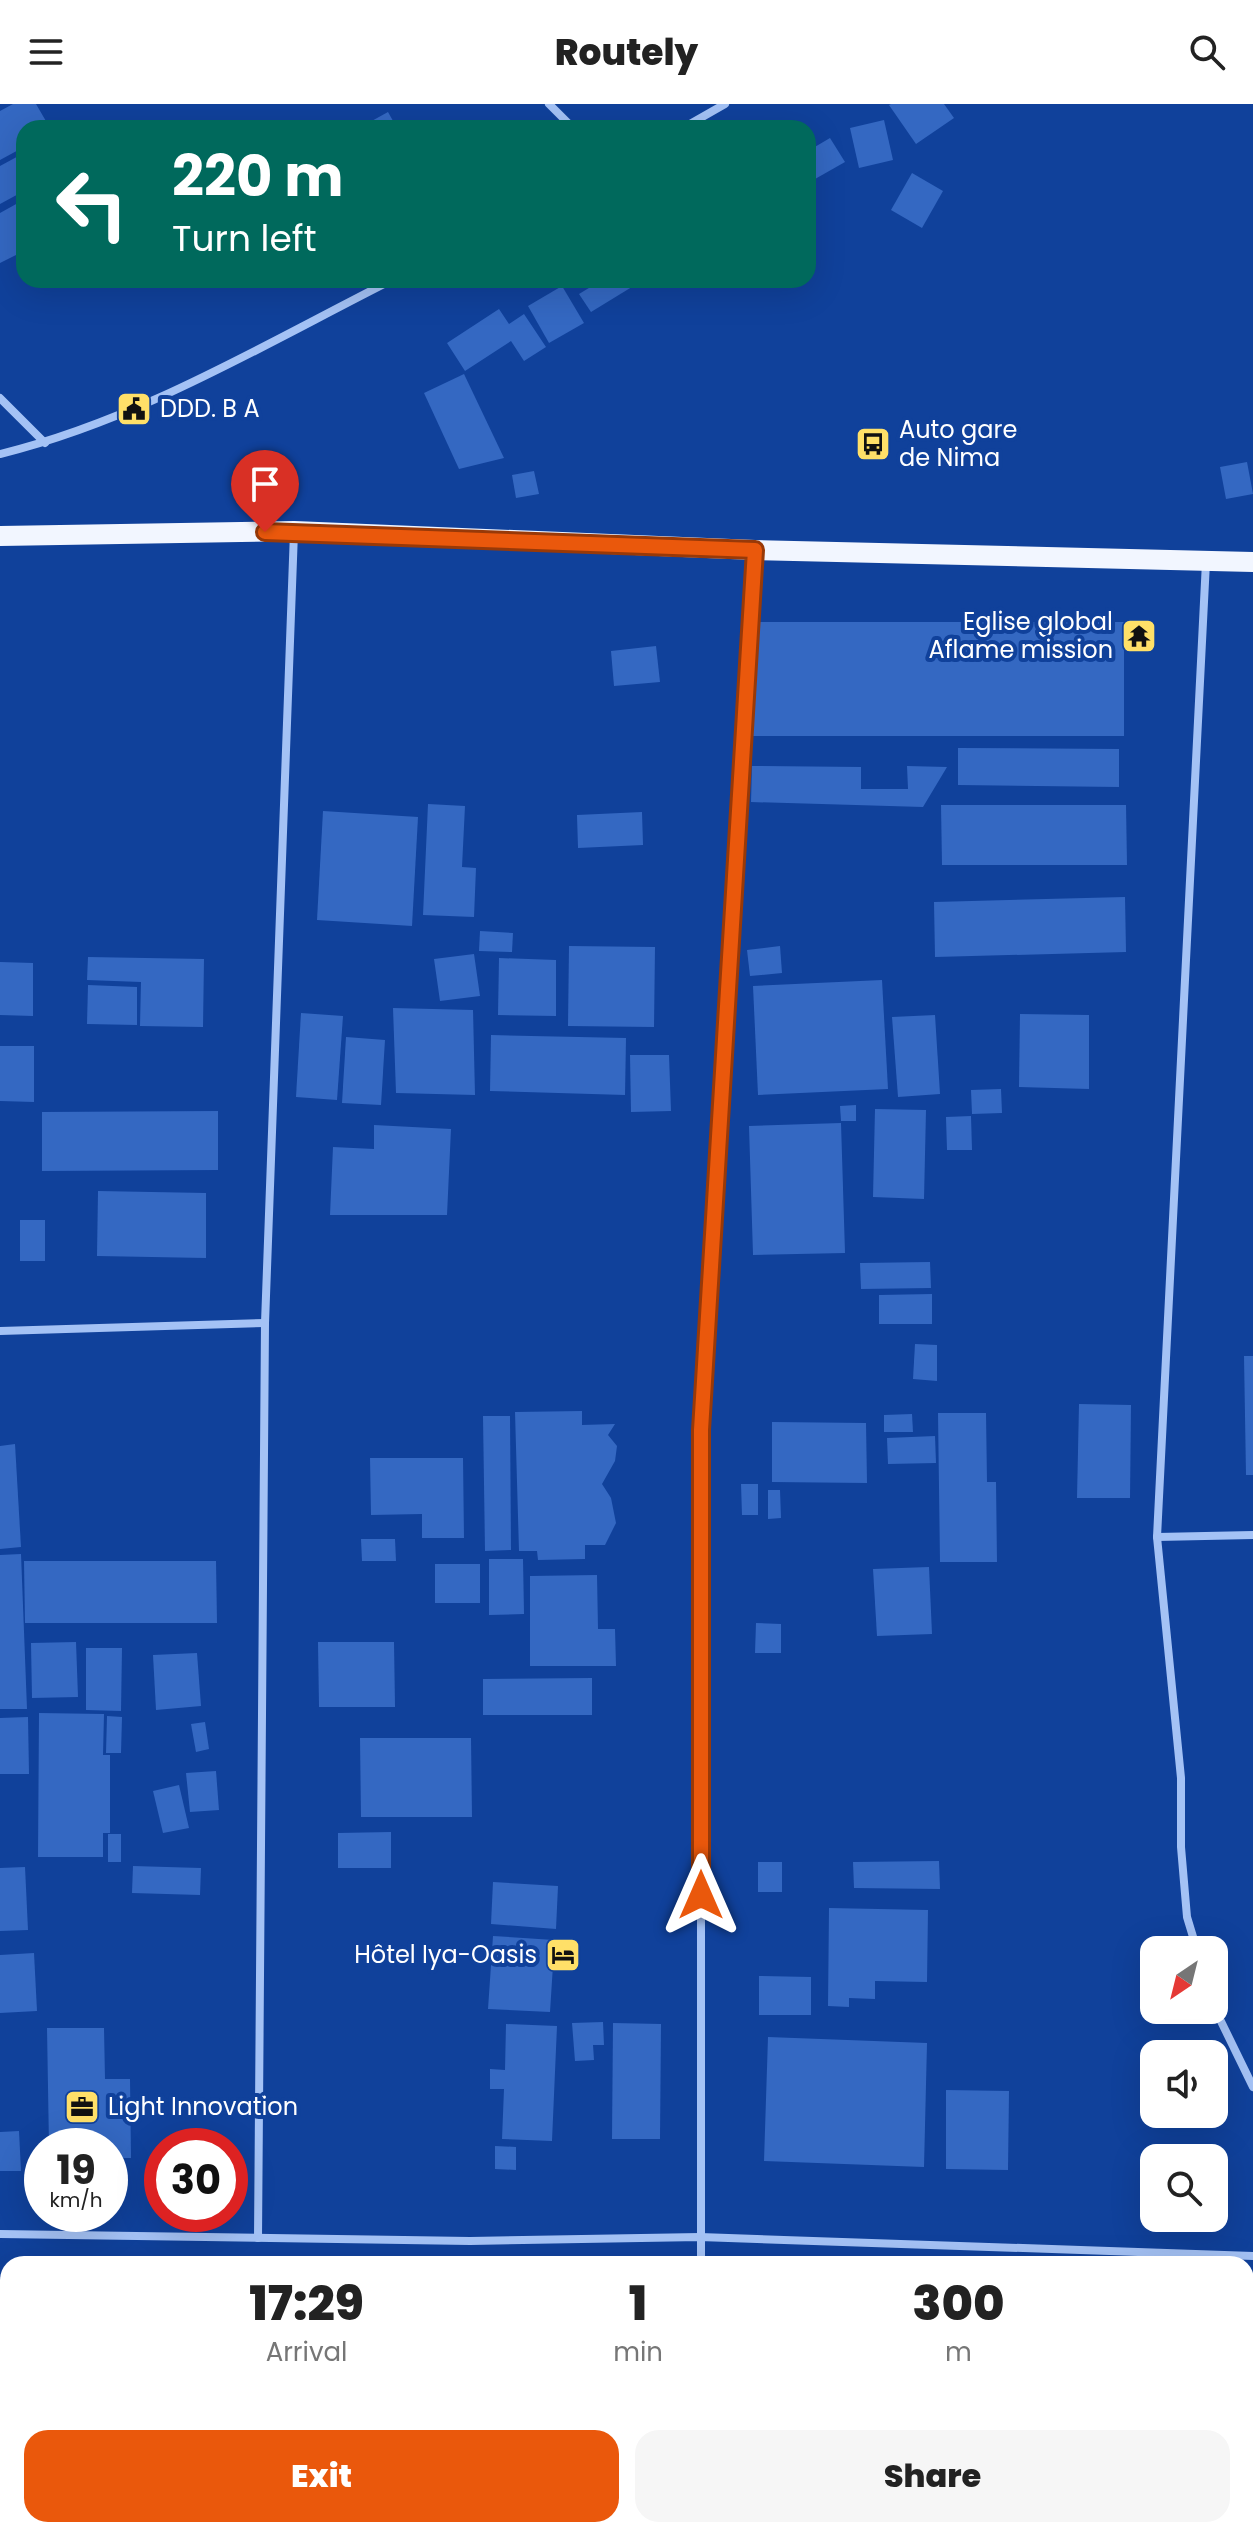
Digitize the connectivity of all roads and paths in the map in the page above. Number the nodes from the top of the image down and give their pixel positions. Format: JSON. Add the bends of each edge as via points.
{"nodes":[{"id":1,"x":549,"y":104,"type":"edge"},
{"id":2,"x":725,"y":104,"type":"edge"},
{"id":3,"x":565,"y":120,"type":"edge"},
{"id":4,"x":697,"y":120,"type":"edge"},
{"id":5,"x":376,"y":288,"type":"edge"},
{"id":6,"x":0,"y":398,"type":"edge"},
{"id":7,"x":45,"y":443,"type":"junction"},
{"id":8,"x":0,"y":454,"type":"edge"},
{"id":9,"x":294,"y":531,"type":"junction"},
{"id":10,"x":0,"y":536,"type":"edge"},
{"id":11,"x":755,"y":550,"type":"junction"},
{"id":12,"x":1206,"y":561,"type":"junction"},
{"id":13,"x":1253,"y":562,"type":"edge"},
{"id":14,"x":265,"y":1323,"type":"junction"},
{"id":15,"x":0,"y":1331,"type":"edge"},
{"id":16,"x":1253,"y":1535,"type":"edge"},
{"id":17,"x":1157,"y":1537,"type":"junction"},
{"id":18,"x":1193,"y":1936,"type":"edge"},
{"id":19,"x":1222,"y":2024,"type":"edge"},
{"id":20,"x":1253,"y":2087,"type":"edge"},
{"id":21,"x":0,"y":2234,"type":"edge"},
{"id":22,"x":700,"y":2237,"type":"junction"},
{"id":23,"x":258,"y":2238,"type":"junction"},
{"id":24,"x":701,"y":2256,"type":"edge"},
{"id":25,"x":1253,"y":2256,"type":"edge"}],
"edges":[{"from":1,"to":3,"type":"street"},
{"from":2,"to":4,"type":"street"},
{"from":5,"to":7,"type":"street","via":[[143,406]]},
{"from":6,"to":7,"type":"street"},
{"from":7,"to":8,"type":"street"},
{"from":9,"to":10,"type":"main road"},
{"from":9,"to":11,"type":"main road"},
{"from":9,"to":14,"type":"street"},
{"from":11,"to":12,"type":"main road"},
{"from":11,"to":22,"type":"street","via":[[701,1430]]},
{"from":12,"to":13,"type":"main road"},
{"from":12,"to":17,"type":"street"},
{"from":14,"to":15,"type":"street"},
{"from":14,"to":23,"type":"street"},
{"from":16,"to":17,"type":"street"},
{"from":17,"to":18,"type":"street","via":[[1181,1778],[1187,1917]]},
{"from":19,"to":20,"type":"street"},
{"from":21,"to":23,"type":"street"},
{"from":22,"to":23,"type":"street"},
{"from":22,"to":24,"type":"street"},
{"from":22,"to":25,"type":"street"}]}
